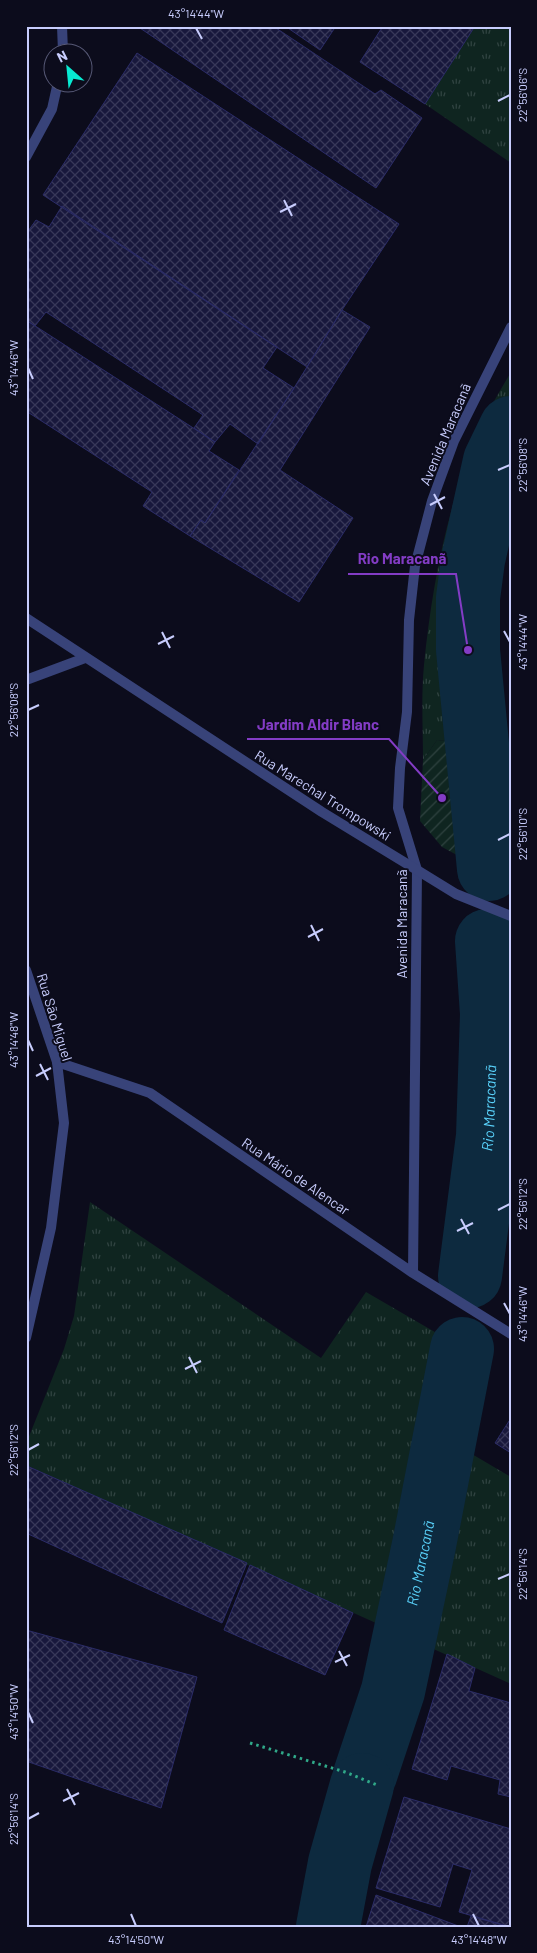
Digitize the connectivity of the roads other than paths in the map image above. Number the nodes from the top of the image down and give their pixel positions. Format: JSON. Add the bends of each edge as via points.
{"nodes":[{"id":1,"x":62,"y":26,"type":"edge"},
{"id":2,"x":62,"y":42,"type":"edge"},
{"id":3,"x":56,"y":92,"type":"edge"},
{"id":4,"x":26,"y":157,"type":"edge"},
{"id":5,"x":511,"y":327,"type":"edge"},
{"id":6,"x":26,"y":618,"type":"edge"},
{"id":7,"x":85,"y":658,"type":"junction"},
{"id":8,"x":26,"y":680,"type":"edge"},
{"id":9,"x":417,"y":870,"type":"junction"},
{"id":10,"x":511,"y":916,"type":"edge"},
{"id":11,"x":26,"y":970,"type":"edge"},
{"id":12,"x":57,"y":1062,"type":"junction"},
{"id":13,"x":414,"y":1273,"type":"junction"},
{"id":14,"x":27,"y":1331,"type":"edge"},
{"id":15,"x":511,"y":1334,"type":"edge"}],
"edges":[{"from":1,"to":2,"type":"street"},
{"from":3,"to":4,"type":"street","via":[[52,109]]},
{"from":5,"to":9,"type":"street","name":"Avenida Maracanã","via":[[454,441],[432,501],[415,566],[398,808]]},
{"from":6,"to":7,"type":"street","name":"Rua Marechal Trompowski"},
{"from":7,"to":8,"type":"street"},
{"from":7,"to":9,"type":"street","name":"Rua Marechal Trompowski"},
{"from":9,"to":10,"type":"street","name":"Rua Marechal Trompowski","via":[[456,894]]},
{"from":9,"to":13,"type":"street","name":"Avenida Maracanã"},
{"from":11,"to":12,"type":"street","name":"Rua São Miguel"},
{"from":12,"to":13,"type":"street","name":"Rua Mário de Alencar","via":[[150,1093]]},
{"from":12,"to":14,"type":"street","name":"Rua São Miguel","via":[[64,1123],[51,1228]]},
{"from":13,"to":15,"type":"street","name":"Rua Mário de Alencar"}]}
